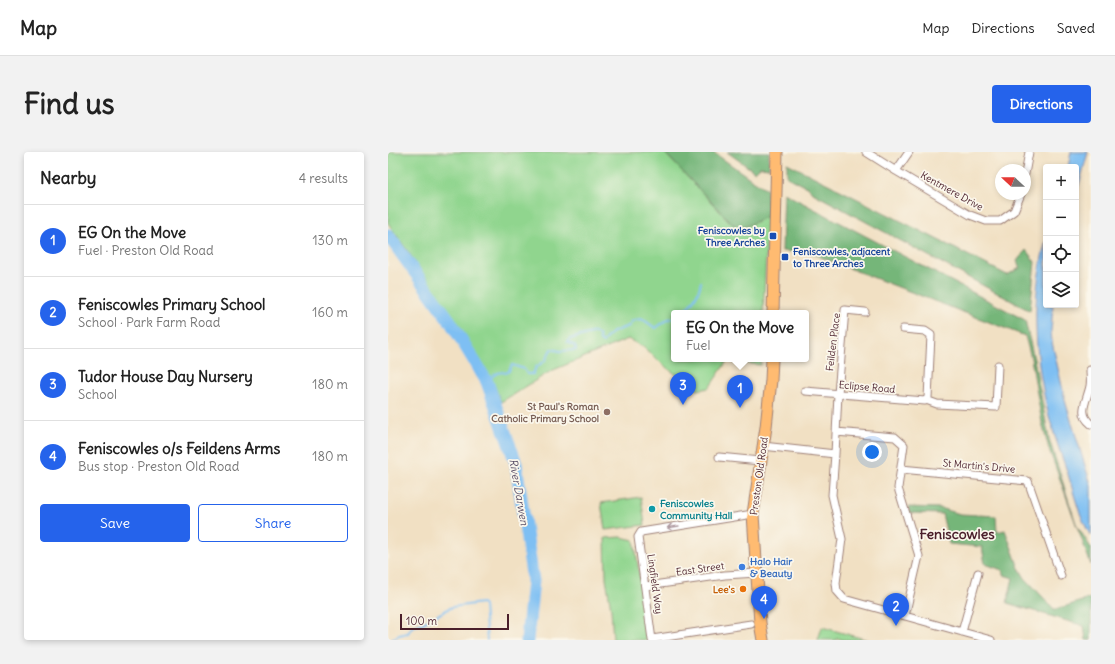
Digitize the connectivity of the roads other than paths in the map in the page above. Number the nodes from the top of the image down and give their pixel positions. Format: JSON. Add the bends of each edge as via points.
{"nodes":[{"id":1,"x":777,"y":152,"type":"edge"},
{"id":2,"x":866,"y":152,"type":"edge"},
{"id":3,"x":909,"y":152,"type":"edge"},
{"id":4,"x":1029,"y":152,"type":"edge"},
{"id":5,"x":1027,"y":164,"type":"edge"},
{"id":6,"x":896,"y":171,"type":"junction"},
{"id":7,"x":1019,"y":200,"type":"edge"},
{"id":8,"x":773,"y":310,"type":"edge"},
{"id":9,"x":865,"y":312,"type":"dead end"},
{"id":10,"x":903,"y":329,"type":"dead end"},
{"id":11,"x":772,"y":362,"type":"edge"},
{"id":12,"x":998,"y":365,"type":"dead end"},
{"id":13,"x":1090,"y":370,"type":"dead end"},
{"id":14,"x":805,"y":391,"type":"dead end"},
{"id":15,"x":838,"y":394,"type":"junction"},
{"id":16,"x":926,"y":400,"type":"junction"},
{"id":17,"x":1091,"y":424,"type":"edge"},
{"id":18,"x":836,"y":432,"type":"junction"},
{"id":19,"x":763,"y":446,"type":"junction"},
{"id":20,"x":835,"y":454,"type":"junction"},
{"id":21,"x":719,"y":456,"type":"dead end"},
{"id":22,"x":760,"y":461,"type":"junction"},
{"id":23,"x":900,"y":469,"type":"junction"},
{"id":24,"x":753,"y":514,"type":"junction"},
{"id":25,"x":757,"y":573,"type":"junction"},
{"id":26,"x":978,"y":573,"type":"dead end"},
{"id":27,"x":1061,"y":576,"type":"dead end"},
{"id":28,"x":646,"y":586,"type":"junction"},
{"id":29,"x":904,"y":616,"type":"junction"},
{"id":30,"x":751,"y":624,"type":"dead end"},
{"id":31,"x":963,"y":635,"type":"edge"},
{"id":32,"x":652,"y":639,"type":"edge"},
{"id":33,"x":762,"y":640,"type":"edge"},
{"id":34,"x":991,"y":640,"type":"edge"}],
"edges":[{"from":1,"to":8,"type":"main road"},
{"from":2,"to":6,"type":"street","name":"Kentmere Drive"},
{"from":3,"to":6,"type":"street"},
{"from":4,"to":5,"type":"street"},
{"from":6,"to":7,"type":"street","name":"Kentmere Drive","via":[[970,215],[986,221],[1000,221],[1014,211]]},
{"from":9,"to":15,"type":"street","name":"Feilden Place","via":[[844,310]]},
{"from":10,"to":16,"type":"street","via":[[925,331],[931,335]]},
{"from":11,"to":19,"type":"main road","name":"Preston Old Road"},
{"from":12,"to":16,"type":"street","name":"Eclipse Road","via":[[996,407],[937,404]]},
{"from":13,"to":17,"type":"street","via":[[1090,385],[1083,409],[1086,420]]},
{"from":14,"to":15,"type":"street","name":"Eclipse Road"},
{"from":15,"to":16,"type":"street","name":"Eclipse Road","via":[[922,402]]},
{"from":15,"to":18,"type":"street"},
{"from":18,"to":20,"type":"street"},
{"from":18,"to":23,"type":"street","via":[[895,437],[904,445]]},
{"from":19,"to":20,"type":"street"},
{"from":19,"to":22,"type":"main road","name":"Preston Old Road"},
{"from":20,"to":29,"type":"street","via":[[832,495],[842,539],[837,591],[844,599]]},
{"from":21,"to":22,"type":"street"},
{"from":22,"to":24,"type":"main road","name":"Preston Old Road"},
{"from":23,"to":27,"type":"street","name":"St Martin's Drive","via":[[1028,481]]},
{"from":23,"to":29,"type":"street","via":[[898,488],[918,556]]},
{"from":24,"to":25,"type":"main road","name":"Preston Old Road"},
{"from":24,"to":28,"type":"street","name":"Lingfield Way","one_way":true,"via":[[641,532],[638,537]]},
{"from":25,"to":28,"type":"street","name":"East Street"},
{"from":25,"to":33,"type":"main road","name":"Preston Old Road"},
{"from":26,"to":31,"type":"street"},
{"from":28,"to":32,"type":"street","name":"Lingfield Way"},
{"from":29,"to":31,"type":"street"},
{"from":30,"to":32,"type":"street"},
{"from":31,"to":34,"type":"street"}]}
